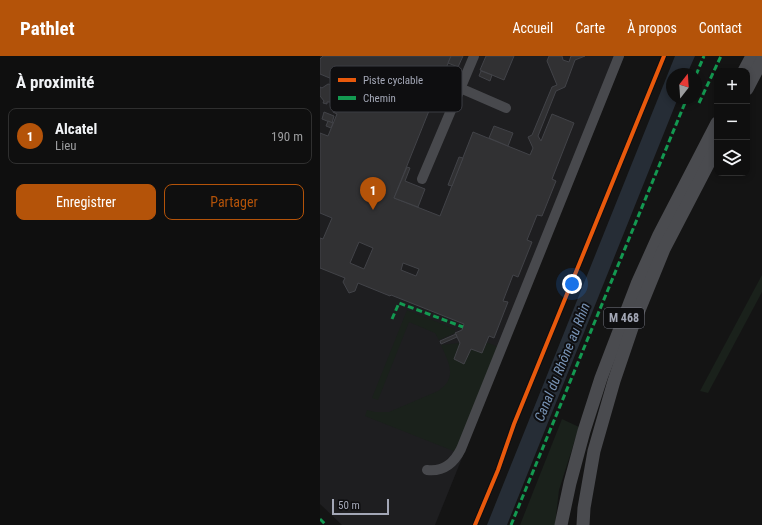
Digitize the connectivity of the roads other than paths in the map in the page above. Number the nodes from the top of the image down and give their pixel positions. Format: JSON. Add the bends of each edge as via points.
{"nodes":[{"id":1,"x":474,"y":56,"type":"edge"},
{"id":2,"x":619,"y":56,"type":"edge"},
{"id":3,"x":752,"y":56,"type":"edge"},
{"id":4,"x":762,"y":60,"type":"edge"},
{"id":5,"x":746,"y":68,"type":"edge"},
{"id":6,"x":462,"y":83,"type":"edge"},
{"id":7,"x":750,"y":83,"type":"edge"},
{"id":8,"x":462,"y":89,"type":"edge"},
{"id":9,"x":506,"y":108,"type":"dead end"},
{"id":10,"x":450,"y":112,"type":"edge"},
{"id":11,"x":714,"y":129,"type":"edge"},
{"id":12,"x":714,"y":153,"type":"edge"},
{"id":13,"x":422,"y":179,"type":"dead end"},
{"id":14,"x":427,"y":470,"type":"dead end"},
{"id":15,"x":561,"y":525,"type":"edge"},
{"id":16,"x":583,"y":525,"type":"edge"}],
"edges":[{"from":1,"to":6,"type":"lane"},
{"from":2,"to":14,"type":"lane","via":[[457,458],[448,466]]},
{"from":3,"to":5,"type":"main road"},
{"from":4,"to":7,"type":"main road"},
{"from":8,"to":9,"type":"lane"},
{"from":10,"to":13,"type":"lane"},
{"from":11,"to":15,"type":"main road","number":"M 468","via":[[659,235],[637,284],[584,431]]},
{"from":12,"to":16,"type":"main road","number":"M 468","via":[[664,249],[633,325],[594,450]]}]}
